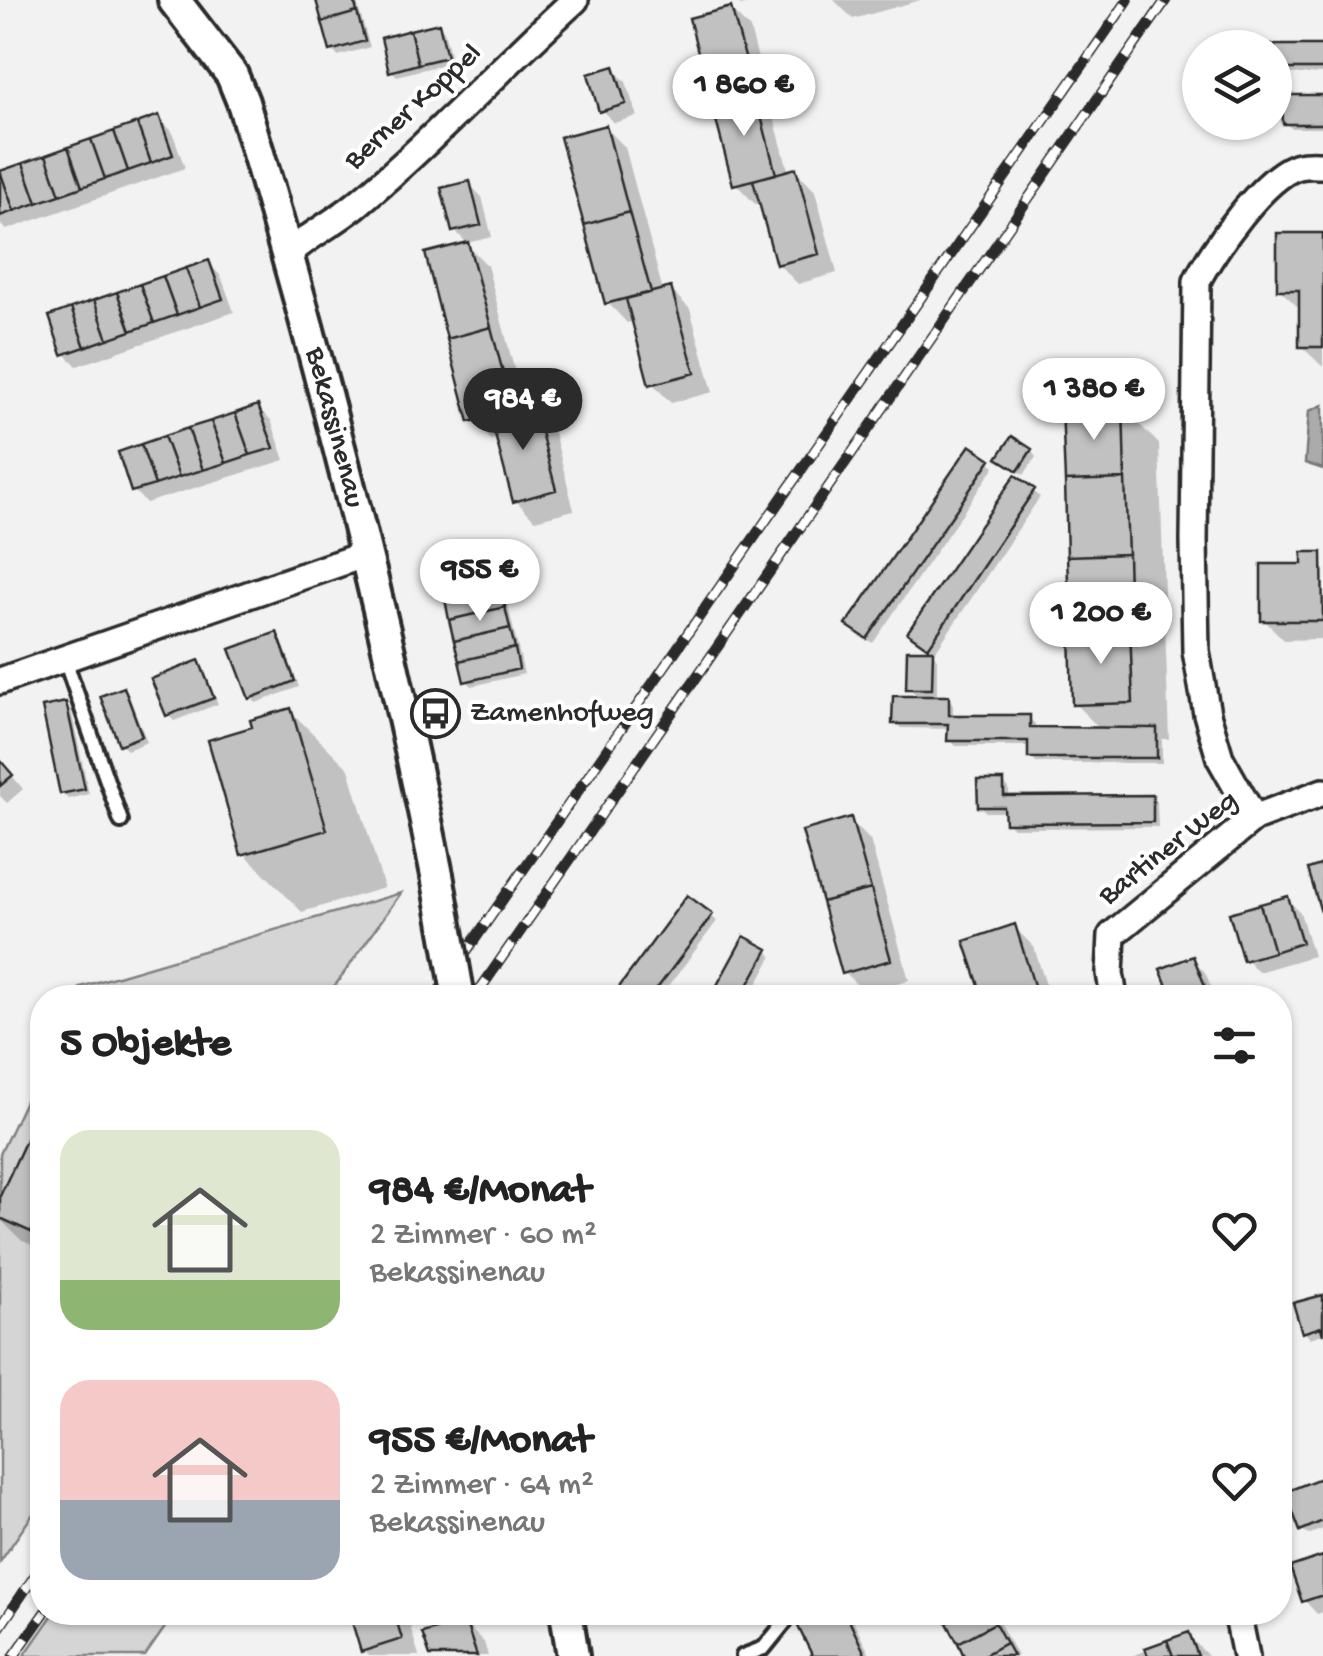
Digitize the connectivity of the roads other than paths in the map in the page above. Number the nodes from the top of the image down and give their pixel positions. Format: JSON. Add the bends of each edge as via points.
{"nodes":[{"id":1,"x":174,"y":0,"type":"edge"},
{"id":2,"x":575,"y":0,"type":"edge"},
{"id":3,"x":1323,"y":165,"type":"edge"},
{"id":4,"x":288,"y":254,"type":"junction"},
{"id":5,"x":366,"y":554,"type":"junction"},
{"id":6,"x":64,"y":660,"type":"junction"},
{"id":7,"x":0,"y":681,"type":"edge"},
{"id":8,"x":1323,"y":792,"type":"edge"},
{"id":9,"x":1254,"y":818,"type":"junction"},
{"id":10,"x":121,"y":821,"type":"dead end"},
{"id":11,"x":457,"y":985,"type":"edge"},
{"id":12,"x":1112,"y":985,"type":"edge"},
{"id":13,"x":568,"y":1625,"type":"edge"},
{"id":14,"x":783,"y":1625,"type":"edge"},
{"id":15,"x":1240,"y":1625,"type":"edge"},
{"id":16,"x":573,"y":1656,"type":"edge"},
{"id":17,"x":743,"y":1656,"type":"edge"},
{"id":18,"x":1246,"y":1656,"type":"edge"}],
"edges":[{"from":1,"to":4,"type":"street","name":"Bekassinenau","via":[[232,75]]},
{"from":2,"to":4,"type":"street","name":"Berner Koppel","via":[[353,208]]},
{"from":3,"to":9,"type":"street","via":[[1297,166],[1264,191],[1213,249],[1197,281],[1196,651],[1220,758]]},
{"from":4,"to":5,"type":"street","name":"Bekassinenau"},
{"from":5,"to":6,"type":"street"},
{"from":5,"to":11,"type":"street","name":"Bekassinenau","bridge":true},
{"from":6,"to":7,"type":"street"},
{"from":6,"to":10,"type":"lane"},
{"from":8,"to":9,"type":"street","name":"Bartiner Weg"},
{"from":9,"to":12,"type":"street","name":"Bartiner Weg","via":[[1112,935]]},
{"from":13,"to":16,"type":"street"},
{"from":14,"to":17,"type":"lane","via":[[764,1648]]},
{"from":15,"to":18,"type":"street"}]}
